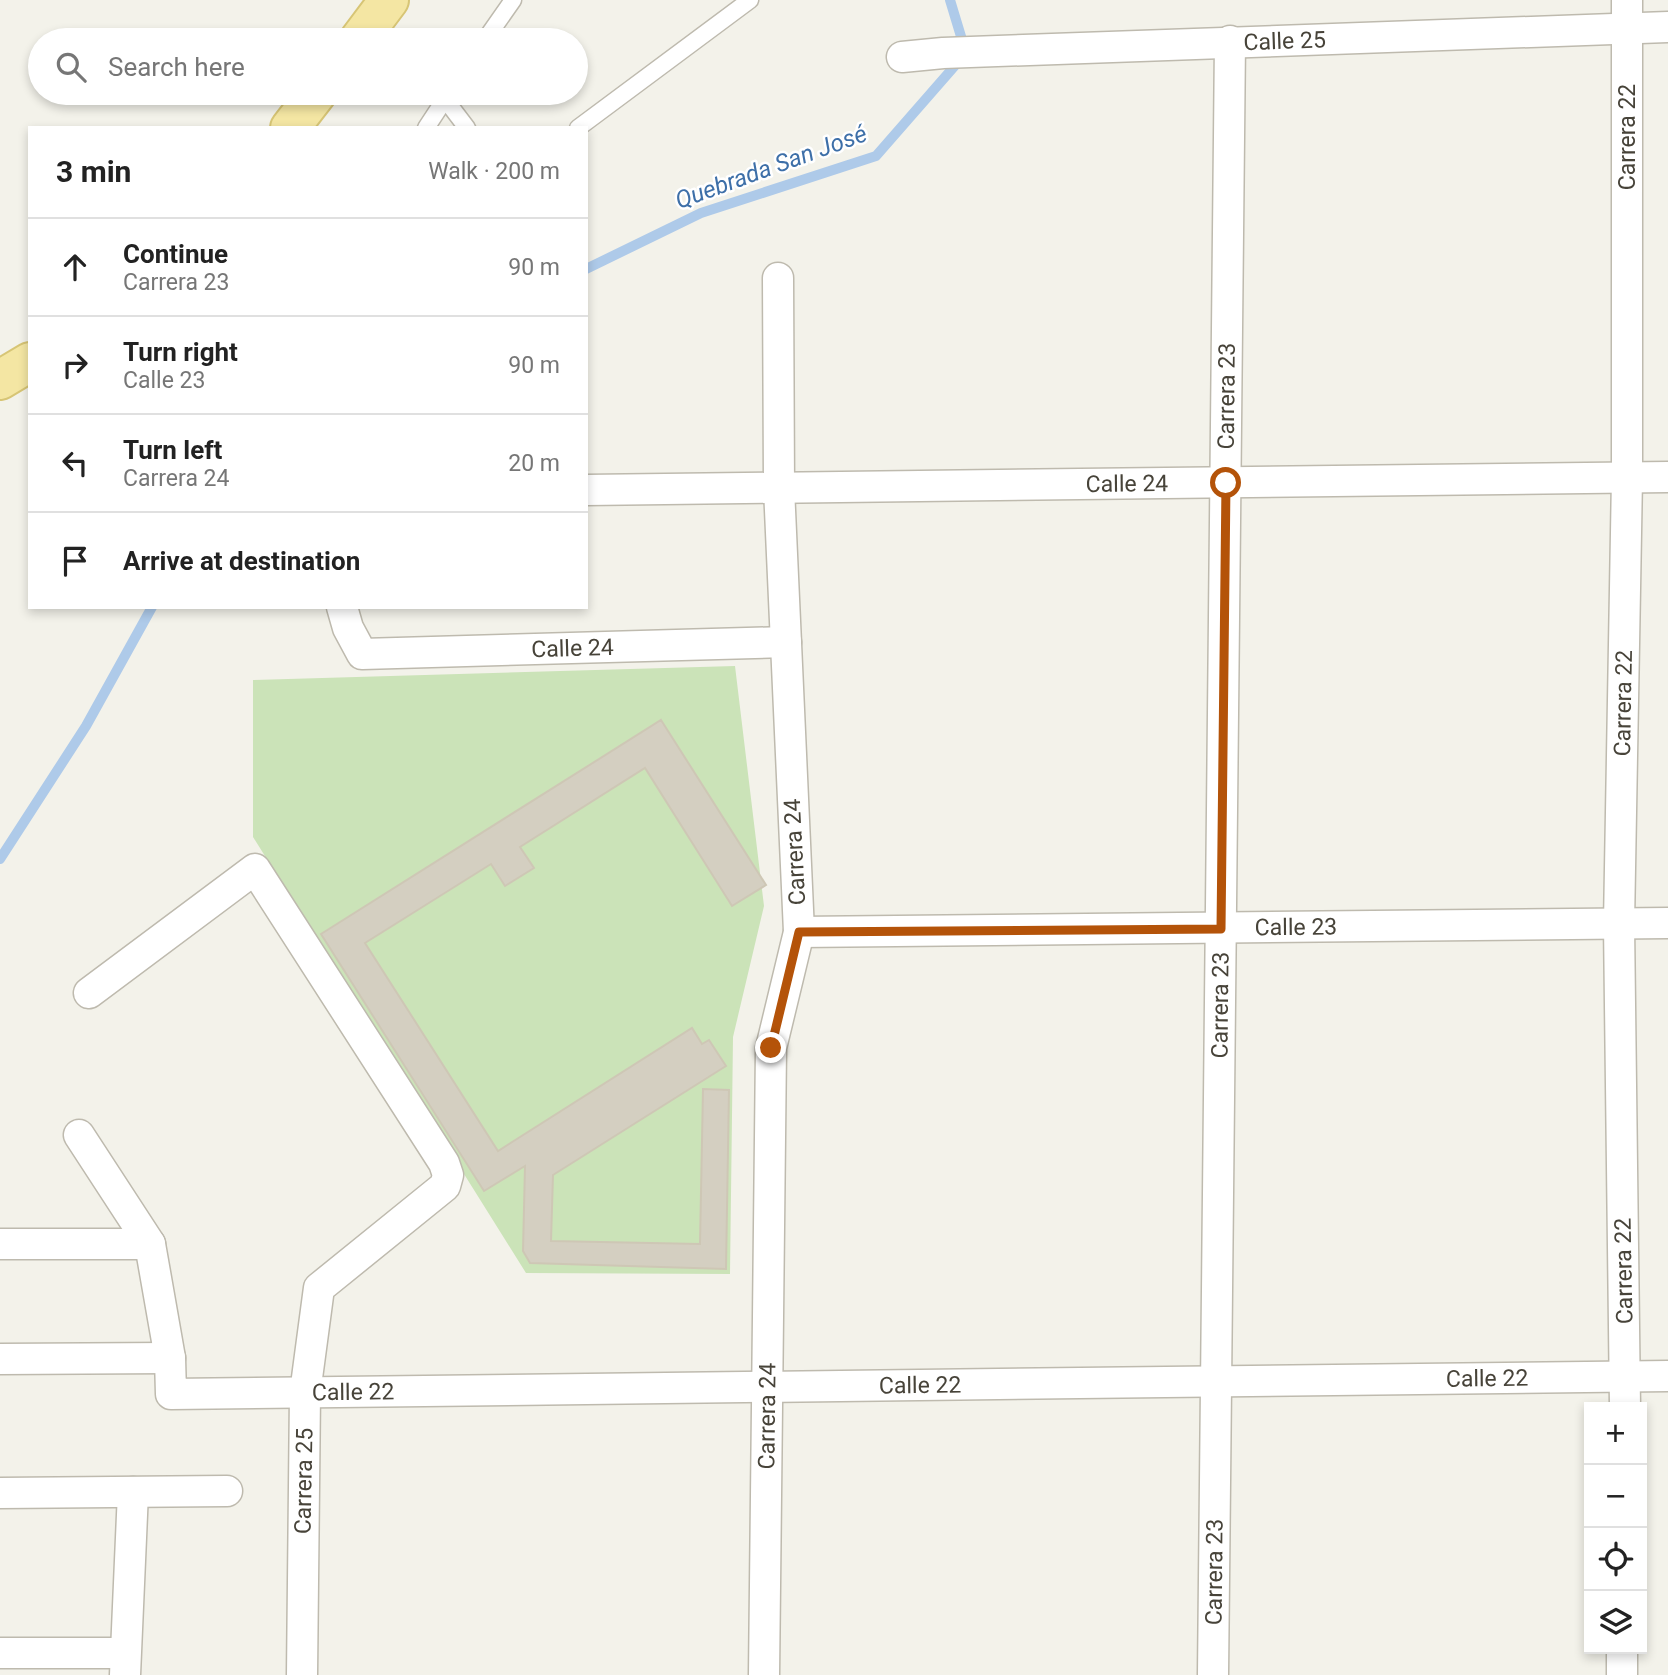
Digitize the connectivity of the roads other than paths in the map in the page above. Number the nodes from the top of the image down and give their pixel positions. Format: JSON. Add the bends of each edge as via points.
{"nodes":[{"id":1,"x":388,"y":0,"type":"edge"},
{"id":2,"x":513,"y":0,"type":"edge"},
{"id":3,"x":750,"y":0,"type":"edge"},
{"id":4,"x":1627,"y":14,"type":"edge"},
{"id":5,"x":1668,"y":27,"type":"edge"},
{"id":6,"x":368,"y":28,"type":"edge"},
{"id":7,"x":493,"y":28,"type":"edge"},
{"id":8,"x":1230,"y":41,"type":"junction"},
{"id":9,"x":902,"y":57,"type":"dead end"},
{"id":10,"x":308,"y":105,"type":"edge"},
{"id":11,"x":441,"y":105,"type":"edge"},
{"id":12,"x":453,"y":105,"type":"edge"},
{"id":13,"x":292,"y":126,"type":"edge"},
{"id":14,"x":427,"y":126,"type":"edge"},
{"id":15,"x":466,"y":126,"type":"edge"},
{"id":16,"x":581,"y":126,"type":"edge"},
{"id":17,"x":778,"y":278,"type":"dead end"},
{"id":18,"x":28,"y":363,"type":"edge"},
{"id":19,"x":0,"y":380,"type":"edge"},
{"id":20,"x":1627,"y":477,"type":"junction"},
{"id":21,"x":1668,"y":477,"type":"edge"},
{"id":22,"x":1226,"y":483,"type":"junction"},
{"id":23,"x":779,"y":488,"type":"junction"},
{"id":24,"x":588,"y":490,"type":"edge"},
{"id":25,"x":343,"y":609,"type":"edge"},
{"id":26,"x":786,"y":642,"type":"junction"},
{"id":27,"x":1668,"y":923,"type":"edge"},
{"id":28,"x":1619,"y":924,"type":"junction"},
{"id":29,"x":1221,"y":929,"type":"junction"},
{"id":30,"x":799,"y":932,"type":"junction"},
{"id":31,"x":89,"y":993,"type":"dead end"},
{"id":32,"x":79,"y":1135,"type":"dead end"},
{"id":33,"x":0,"y":1244,"type":"edge"},
{"id":34,"x":150,"y":1244,"type":"junction"},
{"id":35,"x":170,"y":1358,"type":"junction"},
{"id":36,"x":0,"y":1359,"type":"edge"},
{"id":37,"x":1668,"y":1376,"type":"edge"},
{"id":38,"x":1625,"y":1377,"type":"junction"},
{"id":39,"x":1216,"y":1382,"type":"junction"},
{"id":40,"x":767,"y":1388,"type":"junction"},
{"id":41,"x":305,"y":1393,"type":"junction"},
{"id":42,"x":1625,"y":1402,"type":"edge"},
{"id":43,"x":227,"y":1491,"type":"dead end"},
{"id":44,"x":133,"y":1492,"type":"junction"},
{"id":45,"x":0,"y":1493,"type":"edge"},
{"id":46,"x":0,"y":1653,"type":"edge"},
{"id":47,"x":1622,"y":1654,"type":"edge"},
{"id":48,"x":125,"y":1664,"type":"edge"},
{"id":49,"x":302,"y":1675,"type":"edge"},
{"id":50,"x":764,"y":1675,"type":"edge"},
{"id":51,"x":1213,"y":1675,"type":"edge"},
{"id":52,"x":1622,"y":1675,"type":"edge"}],
"edges":[{"from":1,"to":6,"type":"main road"},
{"from":2,"to":7,"type":"lane"},
{"from":3,"to":16,"type":"lane"},
{"from":4,"to":5,"type":"street","name":"Calle 25"},
{"from":4,"to":8,"type":"street","name":"Calle 25"},
{"from":4,"to":20,"type":"street","name":"Carrera 22"},
{"from":8,"to":9,"type":"street","name":"Calle 25"},
{"from":8,"to":22,"type":"street","name":"Carrera 23"},
{"from":10,"to":13,"type":"main road"},
{"from":11,"to":14,"type":"lane"},
{"from":12,"to":15,"type":"lane"},
{"from":17,"to":23,"type":"street","name":"Carrera 24"},
{"from":18,"to":19,"type":"main road"},
{"from":20,"to":21,"type":"street","name":"Calle 24"},
{"from":20,"to":22,"type":"street","name":"Calle 24"},
{"from":20,"to":28,"type":"street","name":"Carrera 22"},
{"from":22,"to":23,"type":"street","name":"Calle 24"},
{"from":22,"to":29,"type":"street","name":"Carrera 23"},
{"from":23,"to":24,"type":"street","name":"Calle 24"},
{"from":23,"to":26,"type":"street","name":"Carrera 24"},
{"from":25,"to":26,"type":"street","name":"Calle 24","via":[[362,654]]},
{"from":26,"to":30,"type":"street","name":"Carrera 24"},
{"from":27,"to":28,"type":"street","name":"Calle 23"},
{"from":28,"to":29,"type":"street","name":"Calle 23"},
{"from":28,"to":38,"type":"street","name":"Carrera 22"},
{"from":29,"to":30,"type":"street","name":"Calle 23"},
{"from":29,"to":39,"type":"street","name":"Carrera 23"},
{"from":30,"to":40,"type":"street","name":"Carrera 24","via":[[771,1048]]},
{"from":31,"to":41,"type":"street","name":"Carrera 25","via":[[254,869],[444,1163],[445,1186],[319,1289]]},
{"from":32,"to":34,"type":"street"},
{"from":33,"to":34,"type":"street"},
{"from":34,"to":35,"type":"street"},
{"from":35,"to":36,"type":"street"},
{"from":35,"to":41,"type":"street","name":"Calle 22","via":[[171,1394]]},
{"from":37,"to":38,"type":"street","name":"Calle 22"},
{"from":38,"to":39,"type":"street","name":"Calle 22"},
{"from":38,"to":42,"type":"street","name":"Carrera 22"},
{"from":39,"to":40,"type":"street","name":"Calle 22"},
{"from":39,"to":51,"type":"street","name":"Carrera 23"},
{"from":40,"to":41,"type":"street","name":"Calle 22"},
{"from":40,"to":50,"type":"street","name":"Carrera 24"},
{"from":41,"to":49,"type":"street","name":"Carrera 25"},
{"from":43,"to":44,"type":"street"},
{"from":44,"to":45,"type":"street"},
{"from":44,"to":48,"type":"street"},
{"from":46,"to":48,"type":"street"},
{"from":47,"to":52,"type":"street"}]}
